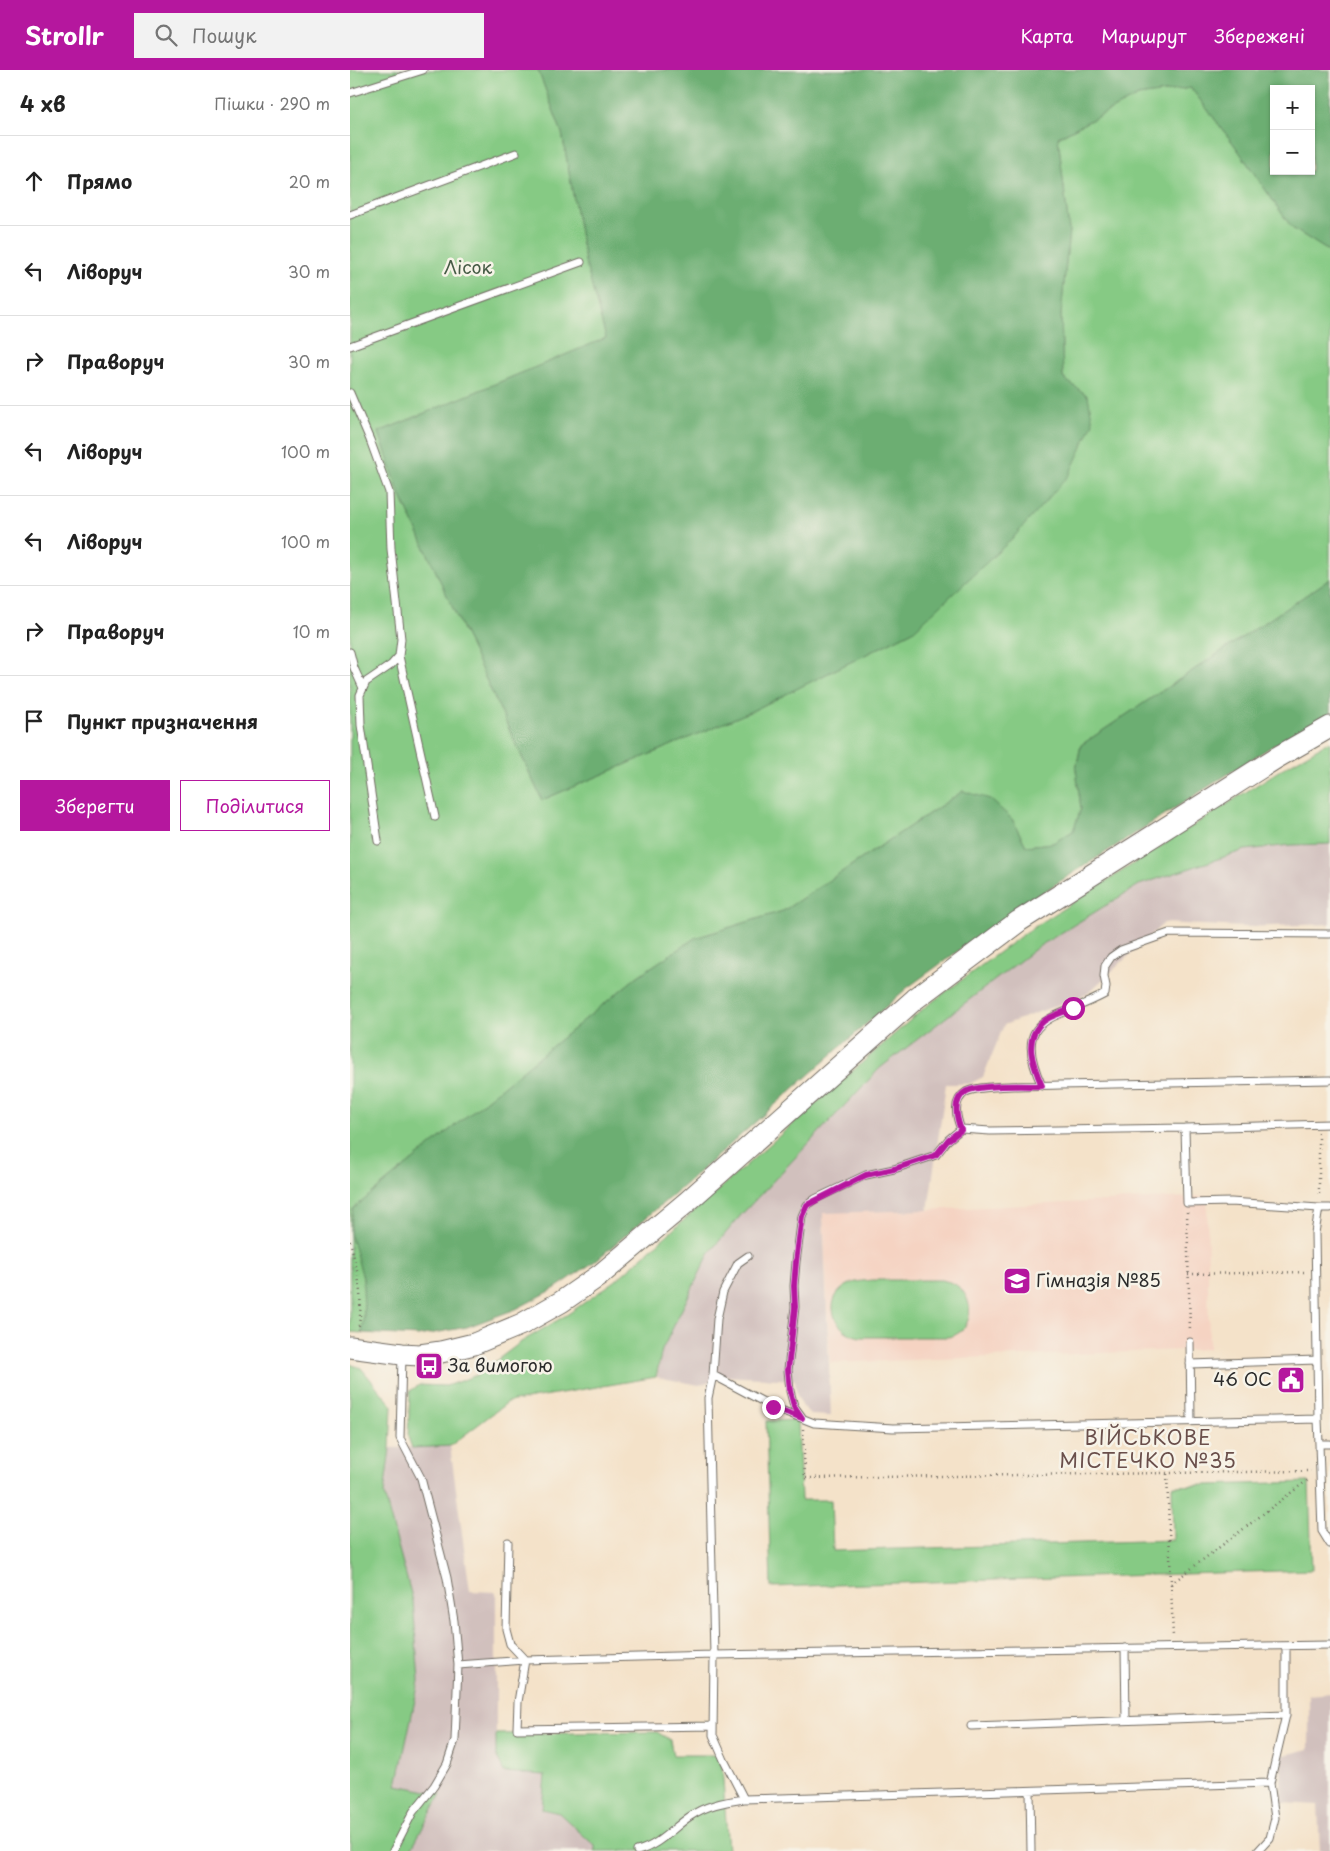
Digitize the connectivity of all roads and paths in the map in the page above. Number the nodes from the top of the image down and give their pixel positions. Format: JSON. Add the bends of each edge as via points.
{"nodes":[{"id":1,"x":423,"y":70,"type":"edge"},
{"id":2,"x":350,"y":92,"type":"edge"},
{"id":3,"x":516,"y":153,"type":"dead end"},
{"id":4,"x":350,"y":215,"type":"edge"},
{"id":5,"x":581,"y":262,"type":"dead end"},
{"id":6,"x":350,"y":346,"type":"edge"},
{"id":7,"x":350,"y":392,"type":"edge"},
{"id":8,"x":350,"y":652,"type":"edge"},
{"id":9,"x":399,"y":656,"type":"junction"},
{"id":10,"x":363,"y":688,"type":"junction"},
{"id":11,"x":1330,"y":727,"type":"edge"},
{"id":12,"x":435,"y":818,"type":"dead end"},
{"id":13,"x":378,"y":841,"type":"dead end"},
{"id":14,"x":1330,"y":934,"type":"edge"},
{"id":15,"x":1330,"y":1080,"type":"edge"},
{"id":16,"x":1042,"y":1086,"type":"junction"},
{"id":17,"x":1319,"y":1124,"type":"junction"},
{"id":18,"x":1330,"y":1124,"type":"edge"},
{"id":19,"x":1186,"y":1128,"type":"junction"},
{"id":20,"x":961,"y":1130,"type":"junction"},
{"id":21,"x":1187,"y":1203,"type":"junction"},
{"id":22,"x":1319,"y":1208,"type":"junction"},
{"id":23,"x":1330,"y":1208,"type":"edge"},
{"id":24,"x":350,"y":1241,"type":"edge"},
{"id":25,"x":748,"y":1256,"type":"dead end"},
{"id":26,"x":1316,"y":1272,"type":"junction"},
{"id":27,"x":1188,"y":1274,"type":"junction"},
{"id":28,"x":1190,"y":1342,"type":"joint"},
{"id":29,"x":353,"y":1347,"type":"edge"},
{"id":30,"x":402,"y":1354,"type":"junction"},
{"id":31,"x":1317,"y":1360,"type":"junction"},
{"id":32,"x":1190,"y":1364,"type":"junction"},
{"id":33,"x":712,"y":1375,"type":"junction"},
{"id":34,"x":802,"y":1418,"type":"junction"},
{"id":35,"x":1318,"y":1419,"type":"junction"},
{"id":36,"x":1191,"y":1422,"type":"junction"},
{"id":37,"x":1319,"y":1444,"type":"junction"},
{"id":38,"x":1330,"y":1444,"type":"edge"},
{"id":39,"x":1320,"y":1471,"type":"junction"},
{"id":40,"x":1167,"y":1473,"type":"junction"},
{"id":41,"x":508,"y":1542,"type":"dead end"},
{"id":42,"x":1330,"y":1544,"type":"edge"},
{"id":43,"x":1171,"y":1584,"type":"junction"},
{"id":44,"x":1330,"y":1644,"type":"edge"},
{"id":45,"x":1286,"y":1646,"type":"junction"},
{"id":46,"x":1173,"y":1647,"type":"junction"},
{"id":47,"x":1125,"y":1648,"type":"junction"},
{"id":48,"x":714,"y":1655,"type":"junction"},
{"id":49,"x":525,"y":1660,"type":"junction"},
{"id":50,"x":458,"y":1665,"type":"junction"},
{"id":51,"x":1286,"y":1715,"type":"junction"},
{"id":52,"x":1126,"y":1720,"type":"junction"},
{"id":53,"x":713,"y":1726,"type":"junction"},
{"id":54,"x":970,"y":1726,"type":"dead end"},
{"id":55,"x":1270,"y":1784,"type":"junction"},
{"id":56,"x":1030,"y":1792,"type":"junction"},
{"id":57,"x":744,"y":1799,"type":"junction"},
{"id":58,"x":393,"y":1851,"type":"edge"},
{"id":59,"x":637,"y":1851,"type":"edge"},
{"id":60,"x":1031,"y":1851,"type":"edge"},
{"id":61,"x":1258,"y":1851,"type":"edge"}],
"edges":[{"from":1,"to":2,"type":"lane"},
{"from":3,"to":4,"type":"lane"},
{"from":5,"to":6,"type":"lane"},
{"from":7,"to":9,"type":"lane","via":[[389,492],[391,549],[401,639]]},
{"from":8,"to":10,"type":"lane"},
{"from":9,"to":10,"type":"lane"},
{"from":9,"to":12,"type":"lane"},
{"from":10,"to":13,"type":"lane","via":[[360,695],[361,725]]},
{"from":11,"to":30,"type":"main road","via":[[1019,921],[923,993],[687,1202],[600,1275],[561,1302],[522,1324],[474,1344],[420,1355]]},
{"from":14,"to":16,"type":"lane","via":[[1169,933],[1121,950],[1105,966],[1105,994],[1044,1020],[1032,1034],[1032,1060]]},
{"from":15,"to":16,"type":"lane"},
{"from":16,"to":20,"type":"lane","via":[[968,1091],[957,1105],[956,1117]]},
{"from":17,"to":18,"type":"lane"},
{"from":17,"to":19,"type":"lane"},
{"from":17,"to":22,"type":"path"},
{"from":19,"to":20,"type":"lane"},
{"from":19,"to":21,"type":"lane"},
{"from":20,"to":34,"type":"lane","via":[[936,1155],[866,1175],[807,1205],[802,1216],[796,1262],[788,1370],[794,1406]]},
{"from":21,"to":22,"type":"lane","via":[[1231,1202]]},
{"from":21,"to":27,"type":"path"},
{"from":22,"to":23,"type":"lane"},
{"from":22,"to":26,"type":"lane","via":[[1315,1233]]},
{"from":24,"to":29,"type":"path","via":[[360,1277],[361,1314]]},
{"from":25,"to":33,"type":"lane","via":[[738,1263],[723,1292]]},
{"from":26,"to":27,"type":"path"},
{"from":26,"to":31,"type":"lane"},
{"from":27,"to":28,"type":"path"},
{"from":28,"to":32,"type":"lane"},
{"from":29,"to":30,"type":"main road"},
{"from":30,"to":50,"type":"lane","via":[[400,1438],[421,1478],[447,1578]]},
{"from":31,"to":32,"type":"lane"},
{"from":31,"to":35,"type":"lane"},
{"from":32,"to":36,"type":"lane"},
{"from":33,"to":34,"type":"lane","via":[[773,1407]]},
{"from":33,"to":48,"type":"lane","via":[[708,1398]]},
{"from":34,"to":36,"type":"lane","via":[[814,1424],[893,1428]]},
{"from":34,"to":40,"type":"path","via":[[805,1478]]},
{"from":35,"to":36,"type":"lane"},
{"from":35,"to":37,"type":"lane"},
{"from":37,"to":38,"type":"lane"},
{"from":37,"to":39,"type":"lane"},
{"from":39,"to":40,"type":"path"},
{"from":39,"to":42,"type":"lane","via":[[1322,1530]]},
{"from":39,"to":43,"type":"path"},
{"from":40,"to":43,"type":"path"},
{"from":41,"to":49,"type":"lane","via":[[506,1629],[510,1644]]},
{"from":43,"to":46,"type":"path"},
{"from":44,"to":45,"type":"lane"},
{"from":45,"to":46,"type":"lane"},
{"from":45,"to":51,"type":"lane"},
{"from":46,"to":47,"type":"lane"},
{"from":47,"to":48,"type":"lane"},
{"from":47,"to":52,"type":"lane"},
{"from":48,"to":49,"type":"lane"},
{"from":48,"to":53,"type":"lane"},
{"from":49,"to":50,"type":"lane"},
{"from":49,"to":53,"type":"lane","via":[[517,1729]]},
{"from":50,"to":58,"type":"lane","via":[[455,1740],[447,1764],[413,1812]]},
{"from":51,"to":52,"type":"lane"},
{"from":51,"to":55,"type":"lane"},
{"from":52,"to":54,"type":"lane"},
{"from":53,"to":57,"type":"lane","via":[[720,1752]]},
{"from":55,"to":56,"type":"lane"},
{"from":55,"to":61,"type":"lane","via":[[1275,1818],[1270,1838]]},
{"from":56,"to":57,"type":"lane"},
{"from":56,"to":60,"type":"lane"},
{"from":57,"to":59,"type":"lane","via":[[715,1803],[690,1816],[662,1839]]}]}
